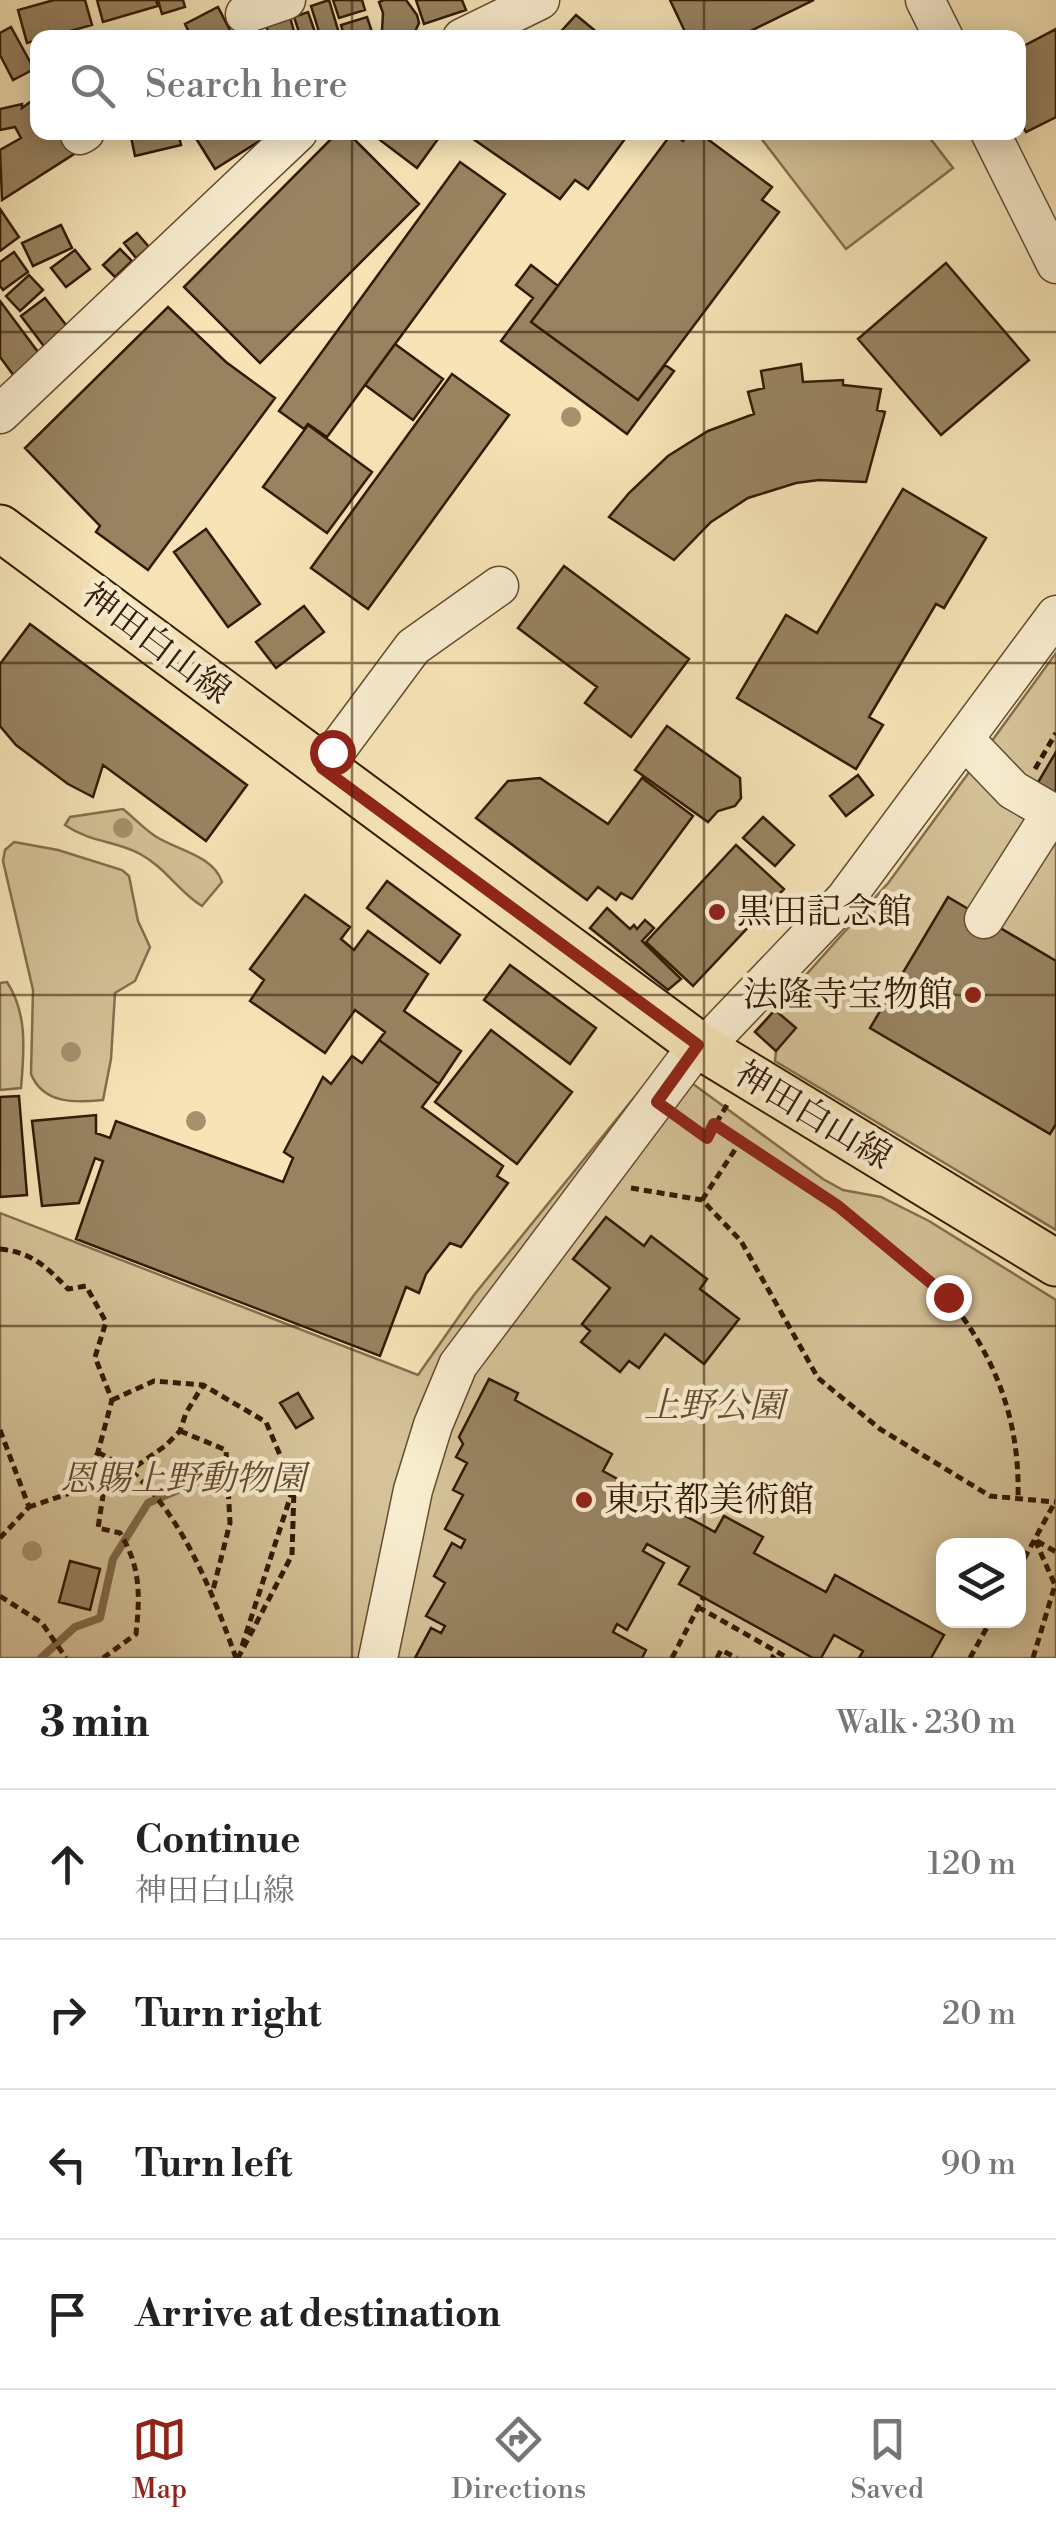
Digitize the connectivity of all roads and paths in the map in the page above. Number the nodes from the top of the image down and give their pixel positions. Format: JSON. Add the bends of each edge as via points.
{"nodes":[{"id":1,"x":286,"y":0,"type":"edge"},
{"id":2,"x":540,"y":0,"type":"edge"},
{"id":3,"x":926,"y":0,"type":"edge"},
{"id":4,"x":246,"y":17,"type":"edge"},
{"id":5,"x":478,"y":30,"type":"edge"},
{"id":6,"x":940,"y":30,"type":"edge"},
{"id":7,"x":283,"y":140,"type":"edge"},
{"id":8,"x":994,"y":140,"type":"edge"},
{"id":9,"x":1056,"y":264,"type":"edge"},
{"id":10,"x":0,"y":414,"type":"edge"},
{"id":11,"x":0,"y":528,"type":"edge"},
{"id":12,"x":498,"y":586,"type":"dead end"},
{"id":13,"x":1056,"y":615,"type":"edge"},
{"id":14,"x":1056,"y":733,"type":"edge"},
{"id":15,"x":965,"y":740,"type":"junction"},
{"id":16,"x":322,"y":768,"type":"junction"},
{"id":17,"x":1043,"y":807,"type":"edge"},
{"id":18,"x":984,"y":918,"type":"dead end"},
{"id":19,"x":700,"y":1047,"type":"junction"},
{"id":20,"x":731,"y":1098,"type":"dead end"},
{"id":21,"x":657,"y":1102,"type":"junction"},
{"id":22,"x":714,"y":1124,"type":"junction"},
{"id":23,"x":740,"y":1142,"type":"junction"},
{"id":24,"x":600,"y":1176,"type":"junction"},
{"id":25,"x":702,"y":1200,"type":"junction"},
{"id":26,"x":0,"y":1249,"type":"edge"},
{"id":27,"x":1056,"y":1264,"type":"edge"},
{"id":28,"x":203,"y":1384,"type":"junction"},
{"id":29,"x":112,"y":1400,"type":"junction"},
{"id":30,"x":0,"y":1430,"type":"edge"},
{"id":31,"x":180,"y":1431,"type":"junction"},
{"id":32,"x":98,"y":1452,"type":"junction"},
{"id":33,"x":130,"y":1471,"type":"junction"},
{"id":34,"x":294,"y":1488,"type":"junction"},
{"id":35,"x":1018,"y":1498,"type":"junction"},
{"id":36,"x":1055,"y":1501,"type":"edge"},
{"id":37,"x":28,"y":1507,"type":"junction"},
{"id":38,"x":0,"y":1538,"type":"edge"},
{"id":39,"x":1036,"y":1540,"type":"junction"},
{"id":40,"x":1056,"y":1552,"type":"edge"},
{"id":41,"x":1026,"y":1557,"type":"edge"},
{"id":42,"x":213,"y":1592,"type":"junction"},
{"id":43,"x":0,"y":1596,"type":"edge"},
{"id":44,"x":703,"y":1598,"type":"dead end"},
{"id":45,"x":698,"y":1607,"type":"junction"},
{"id":46,"x":987,"y":1628,"type":"edge"},
{"id":47,"x":65,"y":1656,"type":"edge"},
{"id":48,"x":103,"y":1658,"type":"edge"},
{"id":49,"x":237,"y":1658,"type":"edge"},
{"id":50,"x":378,"y":1658,"type":"edge"},
{"id":51,"x":672,"y":1658,"type":"edge"},
{"id":52,"x":717,"y":1658,"type":"edge"},
{"id":53,"x":736,"y":1658,"type":"edge"},
{"id":54,"x":788,"y":1658,"type":"edge"},
{"id":55,"x":970,"y":1658,"type":"edge"},
{"id":56,"x":1034,"y":1658,"type":"edge"}],
"edges":[{"from":1,"to":4,"type":"street"},
{"from":2,"to":5,"type":"street"},
{"from":3,"to":6,"type":"street"},
{"from":7,"to":10,"type":"street"},
{"from":8,"to":9,"type":"street"},
{"from":11,"to":16,"type":"main road","name":"神田白山線"},
{"from":12,"to":16,"type":"street","via":[[413,648]]},
{"from":13,"to":15,"type":"street"},
{"from":14,"to":17,"type":"path"},
{"from":15,"to":17,"type":"street"},
{"from":15,"to":19,"type":"street","via":[[844,899]]},
{"from":16,"to":19,"type":"main road","name":"神田白山線"},
{"from":17,"to":18,"type":"street"},
{"from":19,"to":21,"type":"street"},
{"from":19,"to":27,"type":"main road","name":"神田白山線"},
{"from":20,"to":22,"type":"path"},
{"from":21,"to":22,"type":"path","via":[[707,1138]]},
{"from":21,"to":24,"type":"street"},
{"from":22,"to":23,"type":"path"},
{"from":23,"to":25,"type":"path"},
{"from":23,"to":35,"type":"path","via":[[838,1206],[948,1297],[999,1382],[1016,1438]]},
{"from":24,"to":25,"type":"path"},
{"from":24,"to":50,"type":"street","via":[[458,1364],[413,1490]]},
{"from":25,"to":35,"type":"path","via":[[742,1241],[818,1378],[880,1430],[943,1468],[990,1496]]},
{"from":26,"to":29,"type":"path","via":[[44,1264],[68,1289],[86,1286],[106,1322],[95,1357]]},
{"from":28,"to":29,"type":"path","via":[[154,1380]]},
{"from":28,"to":31,"type":"path"},
{"from":28,"to":34,"type":"path","via":[[266,1422]]},
{"from":29,"to":32,"type":"path"},
{"from":30,"to":37,"type":"path"},
{"from":31,"to":33,"type":"path"},
{"from":31,"to":42,"type":"path","via":[[226,1450],[230,1524]]},
{"from":32,"to":33,"type":"path"},
{"from":32,"to":37,"type":"path","via":[[73,1492]]},
{"from":33,"to":42,"type":"path","via":[[166,1513]]},
{"from":33,"to":48,"type":"path","via":[[104,1489],[98,1528],[120,1533],[134,1555],[140,1590],[136,1634]]},
{"from":34,"to":49,"type":"path"},
{"from":34,"to":49,"type":"path","via":[[292,1555]]},
{"from":35,"to":36,"type":"path"},
{"from":36,"to":39,"type":"path"},
{"from":37,"to":38,"type":"path"},
{"from":39,"to":40,"type":"path"},
{"from":39,"to":41,"type":"path"},
{"from":39,"to":56,"type":"path","via":[[1055,1585]]},
{"from":42,"to":49,"type":"path"},
{"from":43,"to":47,"type":"path","via":[[42,1623]]},
{"from":44,"to":45,"type":"path"},
{"from":45,"to":51,"type":"path"},
{"from":45,"to":54,"type":"path"},
{"from":46,"to":55,"type":"path"},
{"from":52,"to":53,"type":"path","via":[[721,1650]]}]}
